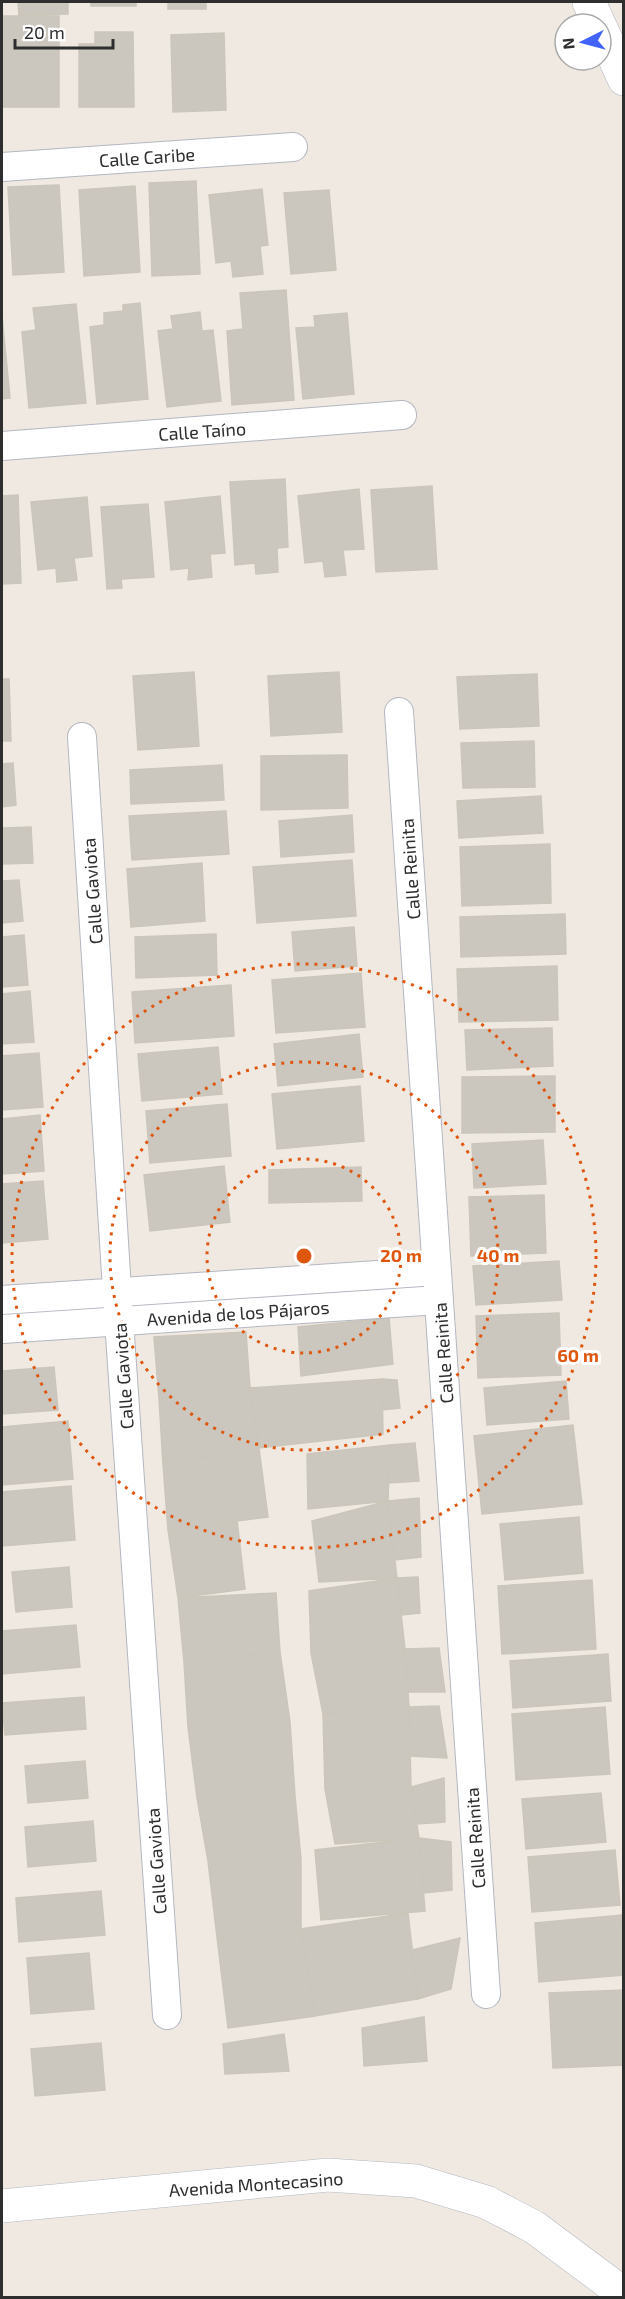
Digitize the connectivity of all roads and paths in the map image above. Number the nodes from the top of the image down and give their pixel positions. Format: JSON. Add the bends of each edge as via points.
{"nodes":[{"id":1,"x":613,"y":55,"type":"edge"},
{"id":2,"x":624,"y":79,"type":"edge"},
{"id":3,"x":293,"y":147,"type":"dead end"},
{"id":4,"x":2,"y":167,"type":"edge"},
{"id":5,"x":402,"y":415,"type":"dead end"},
{"id":6,"x":2,"y":446,"type":"edge"},
{"id":7,"x":399,"y":712,"type":"dead end"},
{"id":8,"x":82,"y":736,"type":"dead end"},
{"id":9,"x":437,"y":1270,"type":"junction"},
{"id":10,"x":117,"y":1292,"type":"junction"},
{"id":11,"x":2,"y":1300,"type":"edge"},
{"id":12,"x":439,"y":1300,"type":"junction"},
{"id":13,"x":119,"y":1321,"type":"junction"},
{"id":14,"x":2,"y":1329,"type":"edge"},
{"id":15,"x":486,"y":1994,"type":"dead end"},
{"id":16,"x":167,"y":2015,"type":"dead end"},
{"id":17,"x":2,"y":2206,"type":"edge"},
{"id":18,"x":624,"y":2294,"type":"edge"}],
"edges":[{"from":1,"to":2,"type":"street"},
{"from":3,"to":4,"type":"street","name":"Calle Caribe"},
{"from":5,"to":6,"type":"street","name":"Calle Taíno"},
{"from":7,"to":9,"type":"street","name":"Calle Reinita"},
{"from":8,"to":10,"type":"street","name":"Calle Gaviota"},
{"from":9,"to":10,"type":"street","name":"Avenida de los Pájaros"},
{"from":9,"to":12,"type":"street","name":"Calle Reinita"},
{"from":10,"to":11,"type":"street","name":"Avenida de los Pájaros"},
{"from":10,"to":13,"type":"street","name":"Calle Gaviota"},
{"from":12,"to":13,"type":"street","name":"Avenida de los Pájaros"},
{"from":12,"to":15,"type":"street","name":"Calle Reinita"},
{"from":13,"to":14,"type":"street","name":"Avenida de los Pájaros"},
{"from":13,"to":16,"type":"street","name":"Calle Gaviota"},
{"from":17,"to":18,"type":"street","name":"Avenida Montecasino","via":[[328,2175],[416,2181],[486,2202],[534,2228]]}]}
